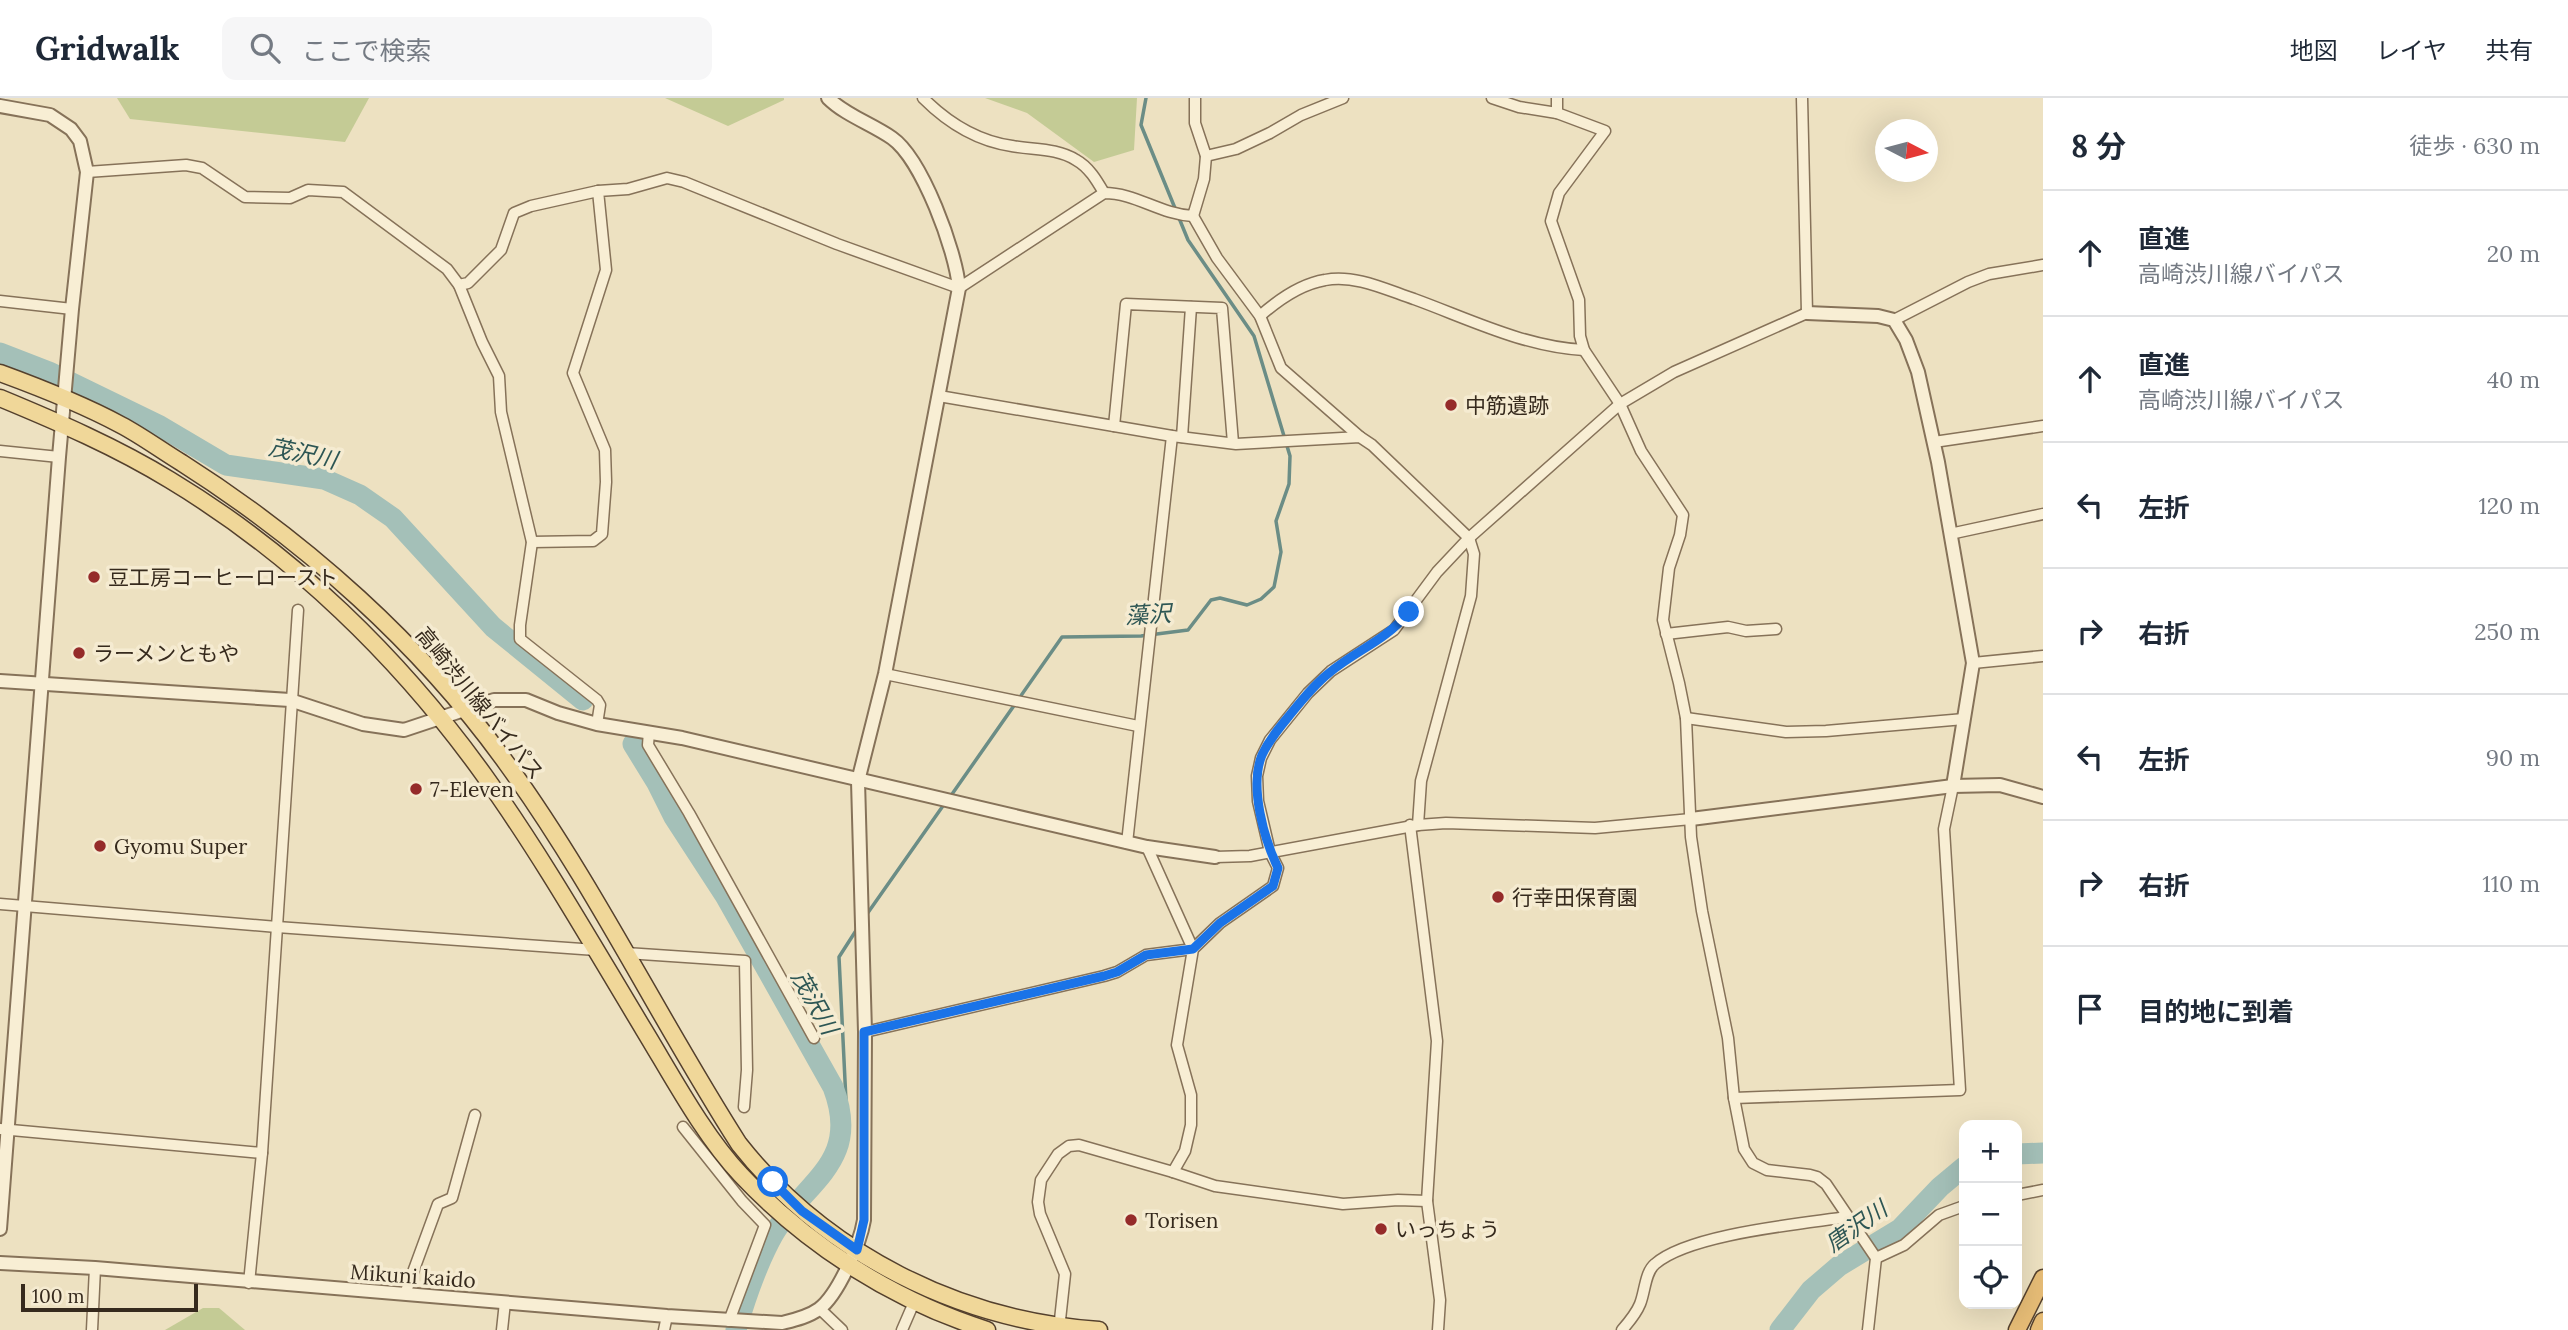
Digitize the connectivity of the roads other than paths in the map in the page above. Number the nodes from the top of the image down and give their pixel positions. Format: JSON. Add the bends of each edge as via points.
{"nodes":[{"id":1,"x":828,"y":98,"type":"edge"},
{"id":2,"x":923,"y":98,"type":"edge"},
{"id":3,"x":1195,"y":98,"type":"edge"},
{"id":4,"x":1343,"y":98,"type":"edge"},
{"id":5,"x":1492,"y":98,"type":"edge"},
{"id":6,"x":1557,"y":98,"type":"edge"},
{"id":7,"x":1802,"y":98,"type":"edge"},
{"id":8,"x":0,"y":106,"type":"edge"},
{"id":9,"x":1557,"y":113,"type":"junction"},
{"id":10,"x":1206,"y":156,"type":"junction"},
{"id":11,"x":88,"y":172,"type":"junction"},
{"id":12,"x":598,"y":191,"type":"junction"},
{"id":13,"x":1104,"y":193,"type":"junction"},
{"id":14,"x":1192,"y":216,"type":"junction"},
{"id":15,"x":2043,"y":265,"type":"edge"},
{"id":16,"x":458,"y":285,"type":"junction"},
{"id":17,"x":959,"y":288,"type":"junction"},
{"id":18,"x":0,"y":301,"type":"edge"},
{"id":19,"x":1191,"y":307,"type":"junction"},
{"id":20,"x":72,"y":309,"type":"junction"},
{"id":21,"x":1807,"y":313,"type":"junction"},
{"id":22,"x":1259,"y":316,"type":"junction"},
{"id":23,"x":1894,"y":320,"type":"junction"},
{"id":24,"x":1584,"y":350,"type":"junction"},
{"id":25,"x":0,"y":373,"type":"edge"},
{"id":26,"x":65,"y":391,"type":"junction"},
{"id":27,"x":939,"y":396,"type":"junction"},
{"id":28,"x":0,"y":398,"type":"edge"},
{"id":29,"x":1620,"y":404,"type":"junction"},
{"id":30,"x":62,"y":423,"type":"junction"},
{"id":31,"x":1114,"y":426,"type":"junction"},
{"id":32,"x":2043,"y":426,"type":"edge"},
{"id":33,"x":1177,"y":437,"type":"junction"},
{"id":34,"x":1360,"y":437,"type":"junction"},
{"id":35,"x":1934,"y":442,"type":"junction"},
{"id":36,"x":1233,"y":443,"type":"junction"},
{"id":37,"x":0,"y":451,"type":"edge"},
{"id":38,"x":59,"y":457,"type":"junction"},
{"id":39,"x":2043,"y":514,"type":"edge"},
{"id":40,"x":1950,"y":534,"type":"junction"},
{"id":41,"x":1469,"y":538,"type":"junction"},
{"id":42,"x":532,"y":542,"type":"junction"},
{"id":43,"x":298,"y":610,"type":"dead end"},
{"id":44,"x":1776,"y":629,"type":"dead end"},
{"id":45,"x":1666,"y":634,"type":"junction"},
{"id":46,"x":2043,"y":656,"type":"edge"},
{"id":47,"x":1973,"y":663,"type":"junction"},
{"id":48,"x":885,"y":674,"type":"junction"},
{"id":49,"x":0,"y":681,"type":"edge"},
{"id":50,"x":41,"y":684,"type":"junction"},
{"id":51,"x":290,"y":700,"type":"junction"},
{"id":52,"x":464,"y":709,"type":"junction"},
{"id":53,"x":440,"y":718,"type":"junction"},
{"id":54,"x":1686,"y":718,"type":"junction"},
{"id":55,"x":1964,"y":719,"type":"junction"},
{"id":56,"x":597,"y":724,"type":"junction"},
{"id":57,"x":1138,"y":726,"type":"junction"},
{"id":58,"x":649,"y":732,"type":"junction"},
{"id":59,"x":858,"y":781,"type":"junction"},
{"id":60,"x":1953,"y":786,"type":"junction"},
{"id":61,"x":2043,"y":797,"type":"edge"},
{"id":62,"x":1691,"y":819,"type":"junction"},
{"id":63,"x":1414,"y":825,"type":"junction"},
{"id":64,"x":1127,"y":843,"type":"junction"},
{"id":65,"x":1147,"y":847,"type":"junction"},
{"id":66,"x":1270,"y":852,"type":"junction"},
{"id":67,"x":1215,"y":857,"type":"joint"},
{"id":68,"x":0,"y":904,"type":"edge"},
{"id":69,"x":26,"y":906,"type":"junction"},
{"id":70,"x":277,"y":927,"type":"junction"},
{"id":71,"x":1193,"y":949,"type":"junction"},
{"id":72,"x":596,"y":950,"type":"junction"},
{"id":73,"x":626,"y":953,"type":"junction"},
{"id":74,"x":864,"y":1032,"type":"junction"},
{"id":75,"x":814,"y":1038,"type":"dead end"},
{"id":76,"x":1734,"y":1098,"type":"junction"},
{"id":77,"x":744,"y":1107,"type":"dead end"},
{"id":78,"x":475,"y":1115,"type":"dead end"},
{"id":79,"x":683,"y":1127,"type":"dead end"},
{"id":80,"x":4,"y":1129,"type":"edge"},
{"id":81,"x":262,"y":1153,"type":"junction"},
{"id":82,"x":1173,"y":1171,"type":"junction"},
{"id":83,"x":2043,"y":1190,"type":"edge"},
{"id":84,"x":2022,"y":1194,"type":"edge"},
{"id":85,"x":1426,"y":1201,"type":"junction"},
{"id":86,"x":1959,"y":1208,"type":"edge"},
{"id":87,"x":792,"y":1212,"type":"junction"},
{"id":88,"x":1847,"y":1217,"type":"junction"},
{"id":89,"x":0,"y":1230,"type":"edge"},
{"id":90,"x":857,"y":1250,"type":"junction"},
{"id":91,"x":1876,"y":1258,"type":"junction"},
{"id":92,"x":0,"y":1263,"type":"edge"},
{"id":93,"x":848,"y":1265,"type":"junction"},
{"id":94,"x":95,"y":1268,"type":"junction"},
{"id":95,"x":2043,"y":1278,"type":"edge"},
{"id":96,"x":249,"y":1283,"type":"junction"},
{"id":97,"x":405,"y":1294,"type":"junction"},
{"id":98,"x":915,"y":1300,"type":"junction"},
{"id":99,"x":505,"y":1302,"type":"junction"},
{"id":100,"x":820,"y":1309,"type":"junction"},
{"id":101,"x":667,"y":1316,"type":"junction"},
{"id":102,"x":729,"y":1321,"type":"junction"},
{"id":103,"x":2043,"y":1321,"type":"edge"},
{"id":104,"x":1059,"y":1328,"type":"edge"},
{"id":105,"x":92,"y":1330,"type":"edge"},
{"id":106,"x":502,"y":1330,"type":"edge"},
{"id":107,"x":664,"y":1330,"type":"edge"},
{"id":108,"x":842,"y":1330,"type":"edge"},
{"id":109,"x":902,"y":1330,"type":"edge"},
{"id":110,"x":987,"y":1330,"type":"edge"},
{"id":111,"x":1098,"y":1330,"type":"edge"},
{"id":112,"x":1438,"y":1330,"type":"edge"},
{"id":113,"x":1622,"y":1330,"type":"edge"},
{"id":114,"x":1868,"y":1330,"type":"edge"},
{"id":115,"x":2017,"y":1330,"type":"edge"},
{"id":116,"x":2039,"y":1330,"type":"edge"}],
"edges":[{"from":1,"to":17,"type":"street","via":[[894,139],[909,155],[953,257]]},
{"from":2,"to":13,"type":"street","via":[[951,124],[977,137],[1059,152],[1078,160]]},
{"from":3,"to":10,"type":"street","via":[[1195,123]]},
{"from":4,"to":10,"type":"street","via":[[1236,149]]},
{"from":5,"to":9,"type":"street"},
{"from":6,"to":9,"type":"street"},
{"from":7,"to":21,"type":"street"},
{"from":8,"to":11,"type":"street","via":[[50,115],[71,129],[80,141]]},
{"from":9,"to":24,"type":"street","via":[[1605,131],[1559,193],[1551,220],[1579,300]]},
{"from":10,"to":14,"type":"street","via":[[1204,180]]},
{"from":11,"to":16,"type":"street","via":[[186,165],[202,168],[245,197],[290,198],[309,190],[343,192],[447,269]]},
{"from":11,"to":20,"type":"street"},
{"from":12,"to":16,"type":"street","via":[[514,213],[501,250],[468,283]]},
{"from":12,"to":17,"type":"street","via":[[628,189],[667,178],[684,182]]},
{"from":12,"to":42,"type":"street","via":[[606,270],[573,373],[605,450],[602,534],[593,541]]},
{"from":13,"to":14,"type":"street","via":[[1120,193],[1173,215]]},
{"from":13,"to":17,"type":"street"},
{"from":14,"to":22,"type":"street"},
{"from":15,"to":23,"type":"street","via":[[1989,274]]},
{"from":16,"to":42,"type":"street","via":[[499,376],[501,412]]},
{"from":17,"to":27,"type":"street"},
{"from":18,"to":20,"type":"street"},
{"from":19,"to":31,"type":"street","via":[[1126,303]]},
{"from":19,"to":33,"type":"street"},
{"from":19,"to":36,"type":"street","via":[[1222,308]]},
{"from":20,"to":26,"type":"street"},
{"from":21,"to":23,"type":"street"},
{"from":21,"to":29,"type":"street","via":[[1674,372]]},
{"from":22,"to":24,"type":"street","via":[[1306,286],[1343,278],[1531,342]]},
{"from":22,"to":34,"type":"street","via":[[1280,368]]},
{"from":23,"to":35,"type":"street","via":[[1917,372]]},
{"from":24,"to":29,"type":"street"},
{"from":25,"to":26,"type":"main road","name":"高崎渋川線バイパス"},
{"from":26,"to":30,"type":"street"},
{"from":26,"to":52,"type":"main road","name":"高崎渋川線バイパス","via":[[232,495],[290,540],[408,646]]},
{"from":27,"to":31,"type":"street"},
{"from":27,"to":48,"type":"street"},
{"from":28,"to":30,"type":"main road","name":"高崎渋川線バイパス"},
{"from":29,"to":41,"type":"street"},
{"from":29,"to":45,"type":"street","via":[[1641,451],[1683,515],[1669,568],[1663,620]]},
{"from":30,"to":38,"type":"street"},
{"from":30,"to":53,"type":"main road","name":"高崎渋川線バイパス","via":[[168,478],[281,558],[335,605]]},
{"from":31,"to":33,"type":"street"},
{"from":32,"to":35,"type":"street"},
{"from":33,"to":36,"type":"street"},
{"from":33,"to":57,"type":"street"},
{"from":34,"to":36,"type":"street"},
{"from":34,"to":41,"type":"street"},
{"from":35,"to":40,"type":"street"},
{"from":37,"to":38,"type":"street"},
{"from":38,"to":50,"type":"street"},
{"from":39,"to":40,"type":"street"},
{"from":40,"to":47,"type":"street"},
{"from":41,"to":63,"type":"street","via":[[1474,554],[1471,596]]},
{"from":41,"to":66,"type":"street","via":[[1394,630],[1331,671],[1270,740],[1257,776]]},
{"from":42,"to":56,"type":"street","via":[[520,639],[597,700]]},
{"from":43,"to":51,"type":"street"},
{"from":44,"to":45,"type":"street","via":[[1728,627]]},
{"from":45,"to":54,"type":"street"},
{"from":46,"to":47,"type":"street"},
{"from":47,"to":55,"type":"street"},
{"from":48,"to":57,"type":"street"},
{"from":48,"to":59,"type":"street"},
{"from":49,"to":50,"type":"street"},
{"from":50,"to":51,"type":"street"},
{"from":50,"to":69,"type":"street"},
{"from":51,"to":53,"type":"street","via":[[392,729],[404,730]]},
{"from":51,"to":70,"type":"street"},
{"from":52,"to":53,"type":"street"},
{"from":52,"to":56,"type":"street","via":[[495,700],[526,701]]},
{"from":52,"to":73,"type":"main road","name":"高崎渋川線バイパス","via":[[547,821]]},
{"from":53,"to":72,"type":"main road","name":"高崎渋川線バイパス","via":[[517,824]]},
{"from":54,"to":55,"type":"street","via":[[1786,732]]},
{"from":54,"to":62,"type":"street"},
{"from":55,"to":60,"type":"street"},
{"from":56,"to":58,"type":"street"},
{"from":57,"to":64,"type":"street"},
{"from":58,"to":59,"type":"street"},
{"from":58,"to":75,"type":"street","via":[[648,745]]},
{"from":59,"to":64,"type":"street"},
{"from":59,"to":74,"type":"street"},
{"from":60,"to":61,"type":"street","via":[[2000,785]]},
{"from":60,"to":62,"type":"street"},
{"from":60,"to":76,"type":"street","via":[[1944,829],[1960,1090]]},
{"from":62,"to":63,"type":"street","via":[[1595,828]]},
{"from":62,"to":76,"type":"street"},
{"from":63,"to":66,"type":"street"},
{"from":63,"to":85,"type":"street","via":[[1437,1041]]},
{"from":64,"to":65,"type":"street"},
{"from":65,"to":67,"type":"street"},
{"from":65,"to":71,"type":"street"},
{"from":66,"to":67,"type":"street"},
{"from":66,"to":71,"type":"street","via":[[1278,868],[1273,886],[1220,923]]},
{"from":68,"to":69,"type":"street"},
{"from":69,"to":70,"type":"street"},
{"from":69,"to":80,"type":"street"},
{"from":70,"to":72,"type":"street"},
{"from":70,"to":81,"type":"street"},
{"from":71,"to":74,"type":"street","via":[[1146,955],[1104,976]]},
{"from":71,"to":82,"type":"street","via":[[1177,1045],[1191,1095],[1191,1125],[1185,1151]]},
{"from":72,"to":87,"type":"main road","name":"高崎渋川線バイパス","via":[[703,1124],[739,1173]]},
{"from":73,"to":77,"type":"street","via":[[745,961]]},
{"from":73,"to":87,"type":"main road","name":"高崎渋川線バイパス","via":[[739,1144]]},
{"from":74,"to":90,"type":"street","via":[[864,1220]]},
{"from":76,"to":88,"type":"street","via":[[1744,1149],[1753,1163],[1766,1170],[1817,1177]]},
{"from":78,"to":97,"type":"street","via":[[452,1198],[438,1204]]},
{"from":79,"to":102,"type":"street","via":[[765,1225]]},
{"from":80,"to":81,"type":"street"},
{"from":80,"to":89,"type":"street"},
{"from":81,"to":96,"type":"street"},
{"from":82,"to":85,"type":"street","via":[[1215,1186],[1343,1204]]},
{"from":82,"to":104,"type":"street","via":[[1079,1145],[1058,1154],[1041,1181],[1038,1202],[1065,1274]]},
{"from":83,"to":84,"type":"street"},
{"from":85,"to":112,"type":"street","via":[[1440,1300]]},
{"from":86,"to":91,"type":"street","via":[[1939,1215],[1904,1245]]},
{"from":87,"to":90,"type":"main road","name":"高崎渋川線バイパス"},
{"from":87,"to":93,"type":"main road","name":"高崎渋川線バイパス"},
{"from":88,"to":91,"type":"street"},
{"from":88,"to":113,"type":"street","via":[[1755,1230],[1683,1248],[1654,1264],[1640,1306]]},
{"from":90,"to":93,"type":"street"},
{"from":90,"to":104,"type":"main road","name":"高崎渋川線バイパス","via":[[964,1304]]},
{"from":91,"to":114,"type":"street"},
{"from":92,"to":94,"type":"street","name":"Mikuni kaido"},
{"from":93,"to":98,"type":"main road","name":"高崎渋川線バイパス"},
{"from":93,"to":100,"type":"street"},
{"from":94,"to":96,"type":"street","name":"Mikuni kaido"},
{"from":94,"to":105,"type":"street"},
{"from":95,"to":115,"type":"highway"},
{"from":96,"to":97,"type":"street","name":"Mikuni kaido"},
{"from":97,"to":99,"type":"street","name":"Mikuni kaido"},
{"from":98,"to":109,"type":"street"},
{"from":98,"to":110,"type":"main road","name":"高崎渋川線バイパス"},
{"from":99,"to":101,"type":"street","name":"Mikuni kaido"},
{"from":99,"to":106,"type":"street"},
{"from":100,"to":102,"type":"street","name":"Mikuni kaido","via":[[782,1323]]},
{"from":100,"to":108,"type":"street"},
{"from":101,"to":102,"type":"street","name":"Mikuni kaido"},
{"from":101,"to":107,"type":"street"},
{"from":103,"to":116,"type":"highway"},
{"from":104,"to":111,"type":"main road","name":"高崎渋川線バイパス"}]}
